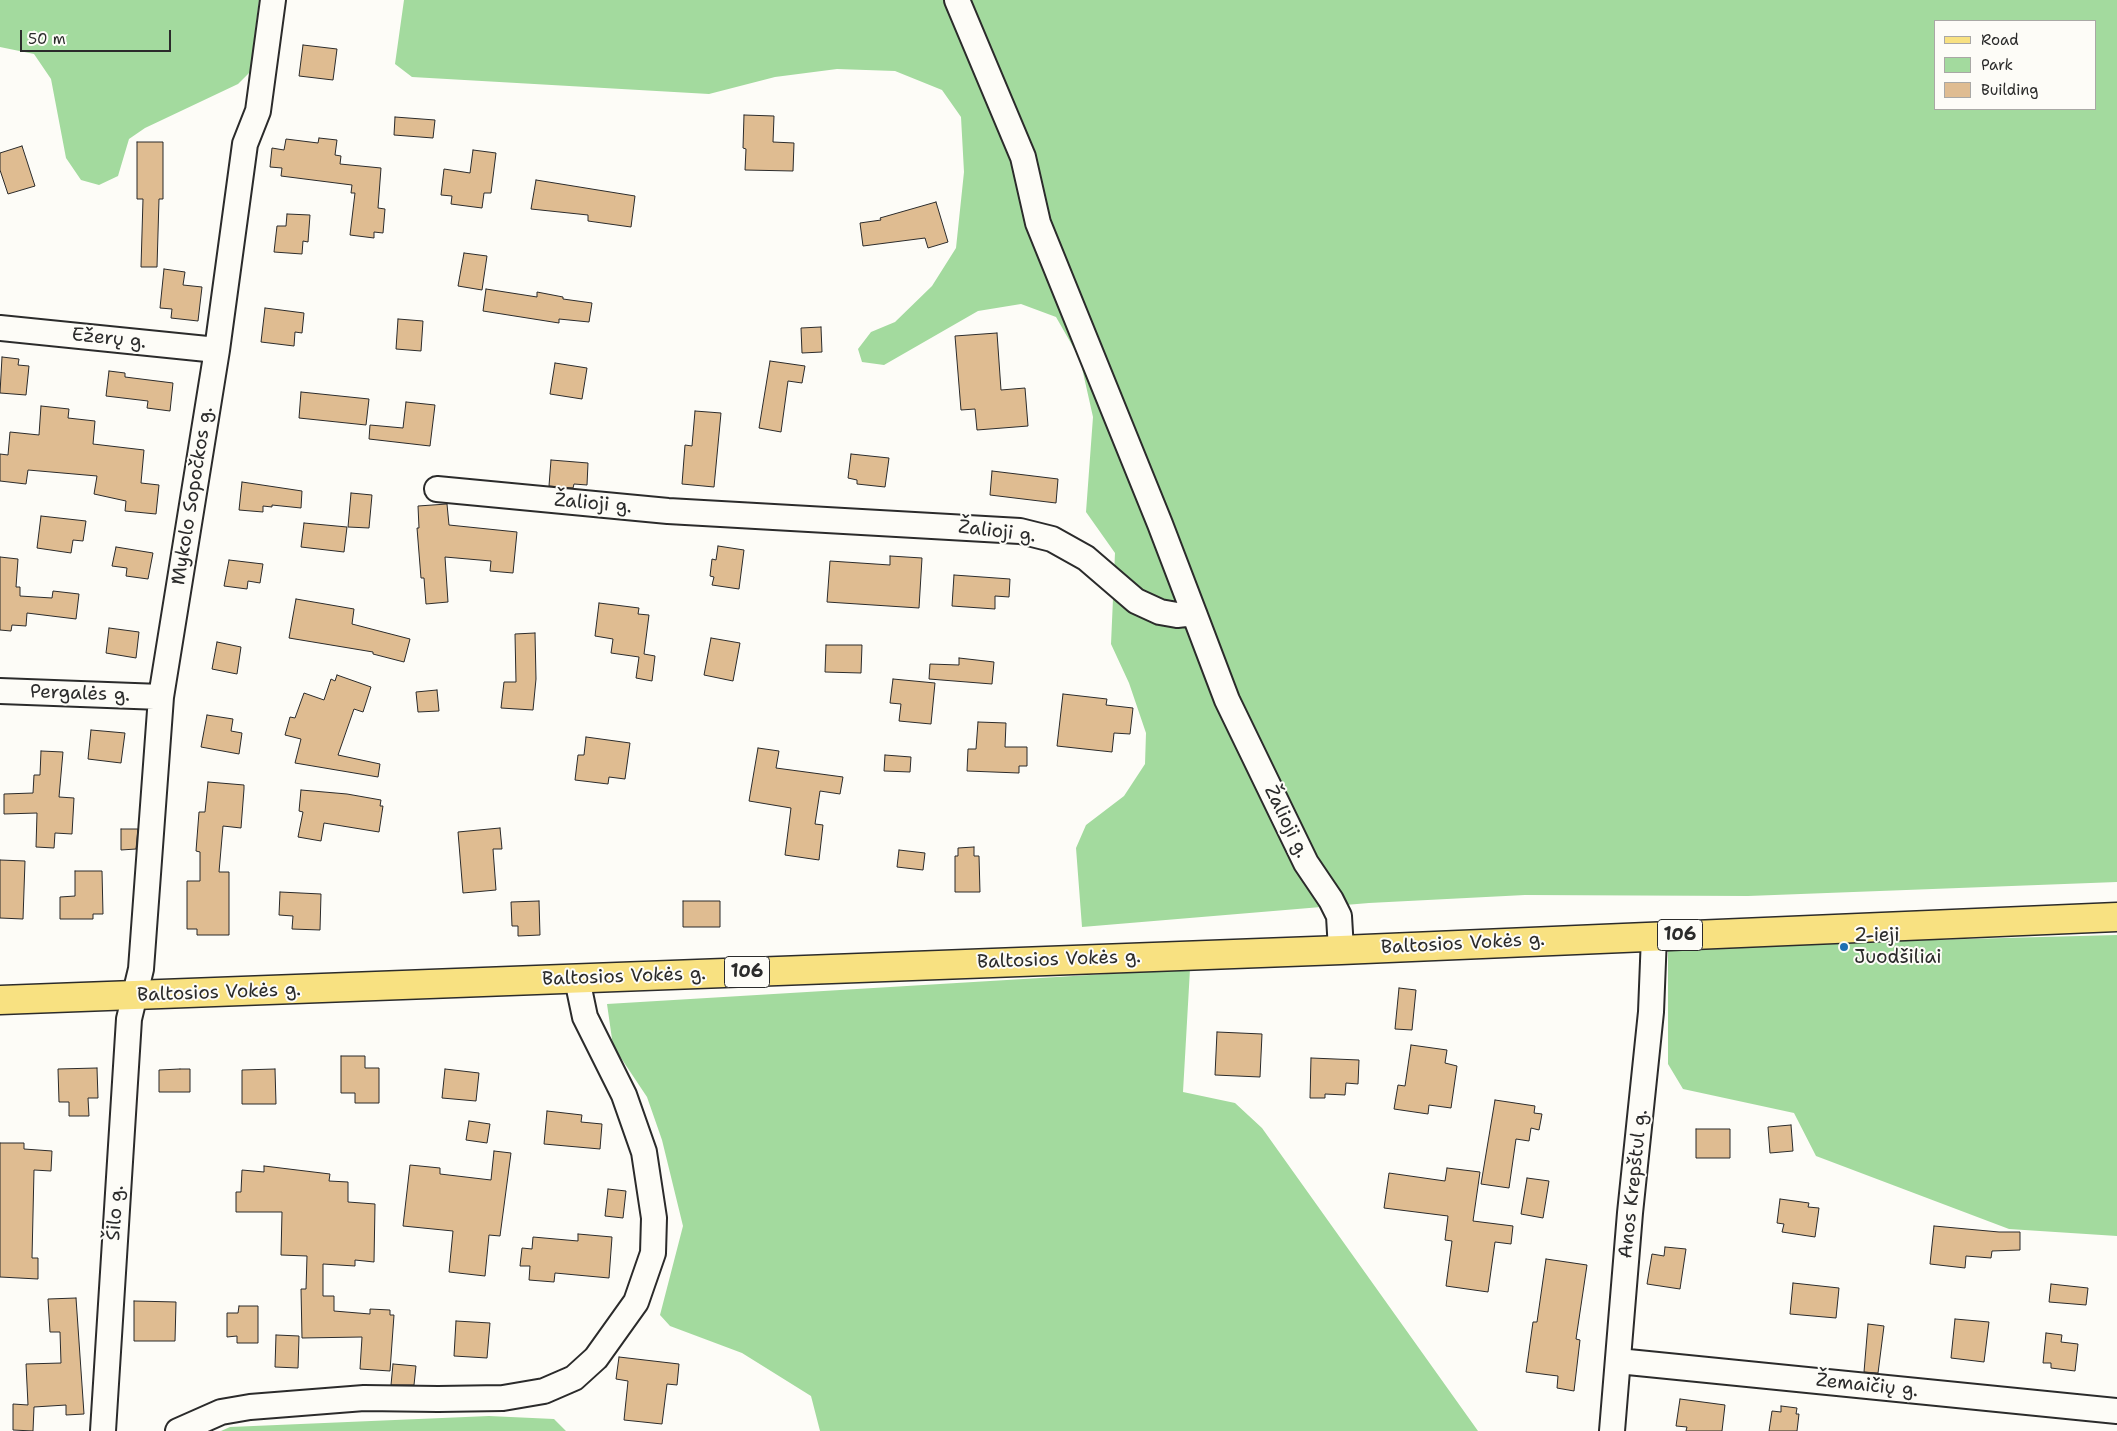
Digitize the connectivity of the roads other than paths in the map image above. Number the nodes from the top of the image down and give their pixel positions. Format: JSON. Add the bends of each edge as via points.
{"nodes":[{"id":1,"x":274,"y":0,"type":"edge"},
{"id":2,"x":958,"y":0,"type":"edge"},
{"id":3,"x":0,"y":328,"type":"edge"},
{"id":4,"x":217,"y":350,"type":"junction"},
{"id":5,"x":437,"y":489,"type":"dead end"},
{"id":6,"x":1194,"y":613,"type":"junction"},
{"id":7,"x":0,"y":692,"type":"edge"},
{"id":8,"x":161,"y":697,"type":"junction"},
{"id":9,"x":2117,"y":917,"type":"edge"},
{"id":10,"x":1654,"y":936,"type":"junction"},
{"id":11,"x":1341,"y":950,"type":"junction"},
{"id":12,"x":577,"y":979,"type":"junction"},
{"id":13,"x":135,"y":996,"type":"junction"},
{"id":14,"x":0,"y":1000,"type":"edge"},
{"id":15,"x":1618,"y":1361,"type":"junction"},
{"id":16,"x":2117,"y":1410,"type":"edge"},
{"id":17,"x":102,"y":1431,"type":"edge"},
{"id":18,"x":178,"y":1431,"type":"edge"},
{"id":19,"x":1612,"y":1431,"type":"edge"}],
"edges":[{"from":1,"to":4,"type":"street","name":"Mykolo Sopočkos g.","via":[[258,111],[245,144]]},
{"from":2,"to":6,"type":"street","via":[[1023,157],[1038,223]]},
{"from":3,"to":4,"type":"street","name":"Ežerų g."},
{"from":4,"to":8,"type":"street","name":"Mykolo Sopočkos g."},
{"from":5,"to":6,"type":"street","name":"Žalioji g.","via":[[668,511],[1020,531],[1052,539],[1086,558],[1136,601],[1160,612]]},
{"from":6,"to":11,"type":"street","name":"Žalioji g.","via":[[1231,708],[1306,863],[1339,916]]},
{"from":7,"to":8,"type":"street","name":"Pergalės g."},
{"from":8,"to":13,"type":"street","name":"Mykolo Sopočkos g.","via":[[141,969]]},
{"from":9,"to":10,"type":"main road","name":"Baltosios Vokės g.","number":"106"},
{"from":10,"to":11,"type":"main road","name":"Baltosios Vokės g.","number":"106"},
{"from":10,"to":15,"type":"street","name":"Anos Krepštul g.","via":[[1651,1012]]},
{"from":11,"to":12,"type":"main road","name":"Baltosios Vokės g.","number":"106"},
{"from":12,"to":13,"type":"main road","name":"Baltosios Vokės g.","number":"106"},
{"from":12,"to":18,"type":"street","via":[[585,1017],[624,1095],[644,1152],[654,1218],[653,1252],[636,1302],[596,1358],[574,1378],[544,1391],[502,1398],[364,1398],[250,1407],[221,1412]]},
{"from":13,"to":14,"type":"main road","name":"Baltosios Vokės g.","number":"106"},
{"from":13,"to":17,"type":"street","name":"Šilo g.","via":[[129,1020]]},
{"from":15,"to":16,"type":"street","name":"Žemaičių g."},
{"from":15,"to":19,"type":"street","name":"Anos Krepštul g."}]}
